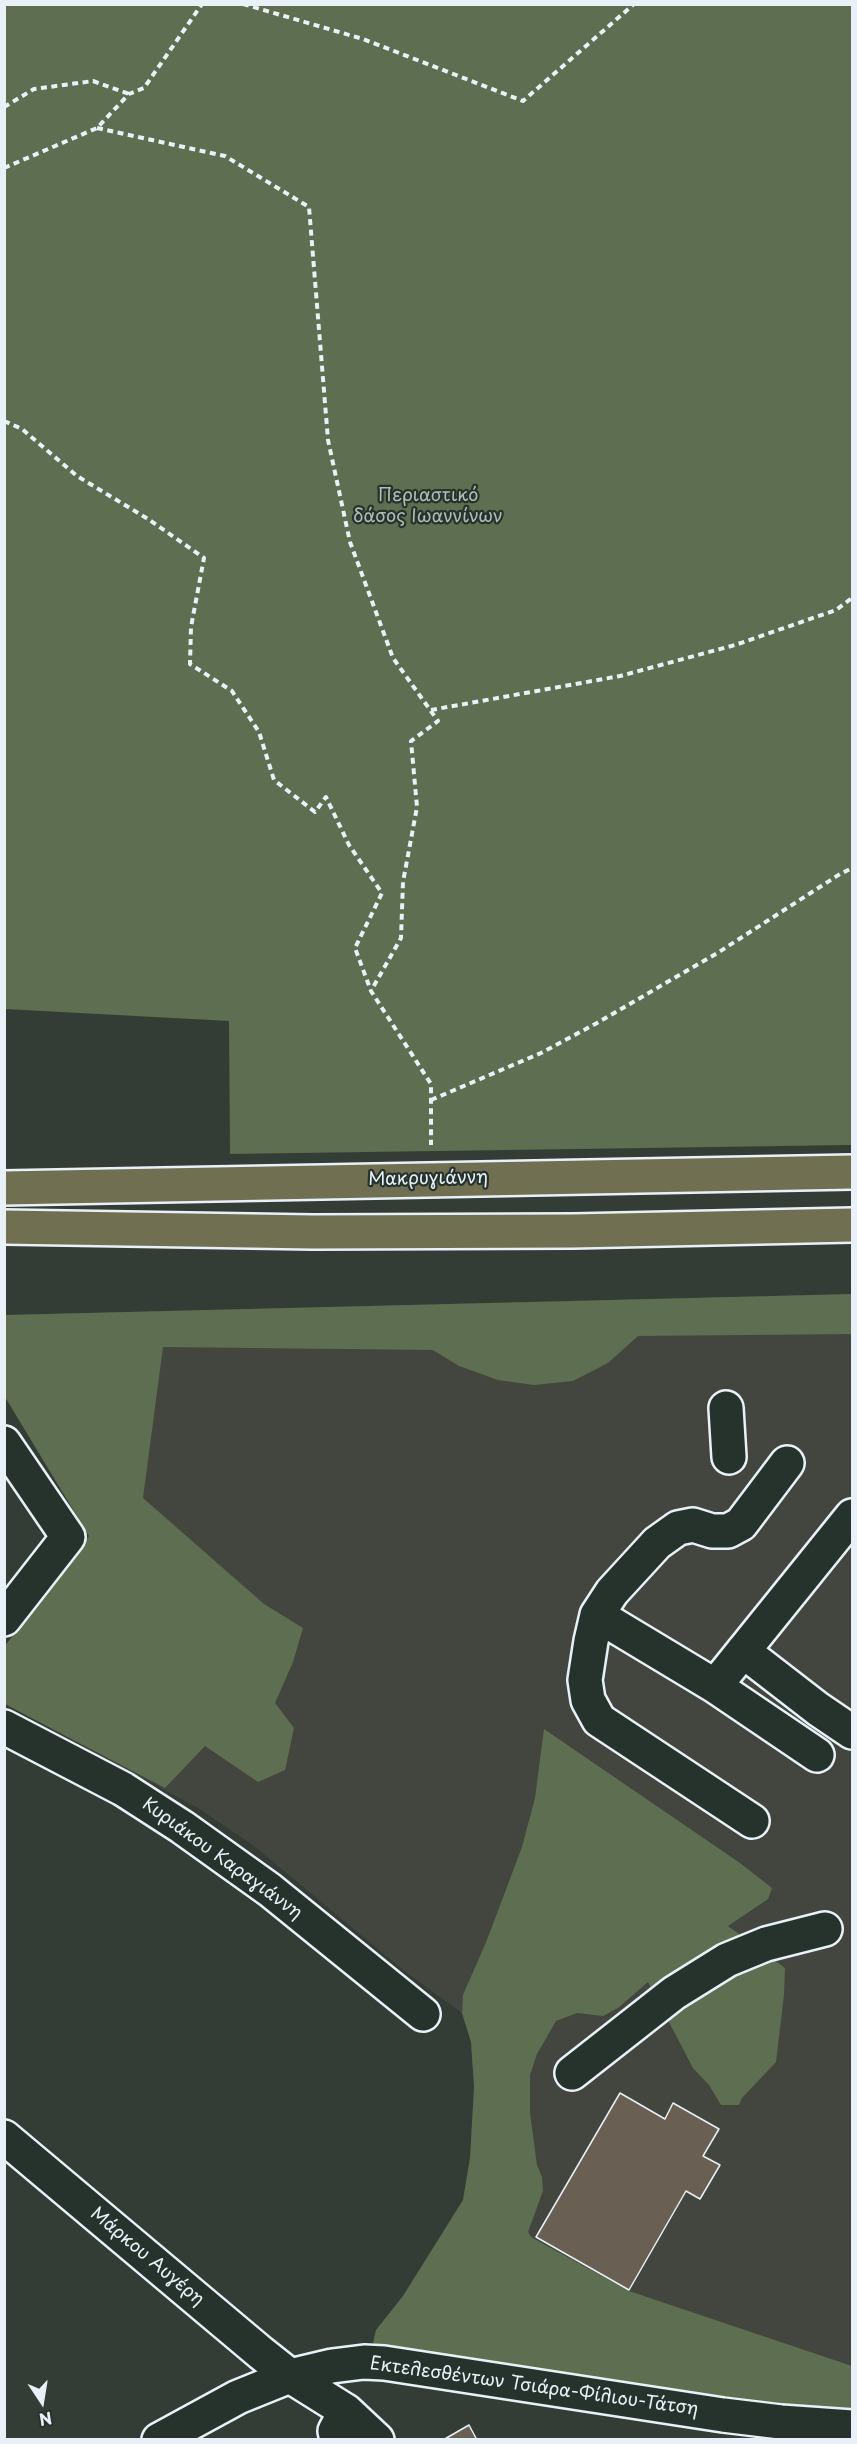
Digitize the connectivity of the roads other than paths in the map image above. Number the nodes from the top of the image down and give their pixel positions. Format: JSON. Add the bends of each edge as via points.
{"nodes":[{"id":1,"x":852,"y":1172,"type":"edge"},
{"id":2,"x":4,"y":1188,"type":"edge"},
{"id":3,"x":852,"y":1225,"type":"edge"},
{"id":4,"x":4,"y":1227,"type":"edge"},
{"id":5,"x":726,"y":1408,"type":"dead end"},
{"id":6,"x":4,"y":1443,"type":"edge"},
{"id":7,"x":729,"y":1457,"type":"dead end"},
{"id":8,"x":787,"y":1463,"type":"dead end"},
{"id":9,"x":852,"y":1516,"type":"edge"},
{"id":10,"x":597,"y":1616,"type":"junction"},
{"id":11,"x":4,"y":1619,"type":"edge"},
{"id":12,"x":743,"y":1651,"type":"junction"},
{"id":13,"x":715,"y":1686,"type":"junction"},
{"id":14,"x":4,"y":1727,"type":"edge"},
{"id":15,"x":852,"y":1732,"type":"edge"},
{"id":16,"x":817,"y":1755,"type":"dead end"},
{"id":17,"x":752,"y":1821,"type":"dead end"},
{"id":18,"x":825,"y":1929,"type":"dead end"},
{"id":19,"x":423,"y":2014,"type":"dead end"},
{"id":20,"x":572,"y":2073,"type":"dead end"},
{"id":21,"x":4,"y":2137,"type":"edge"},
{"id":22,"x":290,"y":2376,"type":"junction"},
{"id":23,"x":341,"y":2425,"type":"edge"},
{"id":24,"x":723,"y":2427,"type":"edge"},
{"id":25,"x":852,"y":2427,"type":"edge"},
{"id":26,"x":812,"y":2432,"type":"edge"},
{"id":27,"x":159,"y":2439,"type":"edge"},
{"id":28,"x":377,"y":2439,"type":"edge"}],
"edges":[{"from":1,"to":2,"type":"main road","name":"Μακρυγιάννη"},
{"from":3,"to":4,"type":"main road","via":[[313,1232]]},
{"from":5,"to":7,"type":"street"},
{"from":6,"to":11,"type":"street","via":[[68,1537]]},
{"from":8,"to":10,"type":"street","via":[[741,1524],[728,1531],[693,1525],[678,1528],[657,1543],[612,1592]]},
{"from":9,"to":12,"type":"street"},
{"from":10,"to":13,"type":"street"},
{"from":10,"to":17,"type":"street","via":[[585,1680],[588,1700],[599,1719]]},
{"from":12,"to":13,"type":"street"},
{"from":12,"to":15,"type":"street"},
{"from":13,"to":16,"type":"street"},
{"from":14,"to":19,"type":"street","name":"Κυριάκου Καραγιάννη","via":[[123,1789],[182,1827],[270,1890]]},
{"from":18,"to":20,"type":"street","via":[[766,1944],[727,1960],[674,1993]]},
{"from":21,"to":22,"type":"street","name":"Μάρκου Αυγέρη"},
{"from":22,"to":23,"type":"street","name":"Μάρκου Αυγέρη"},
{"from":22,"to":24,"type":"street","name":"Εκτελεσθέντων Τσιάρα-Φίλιου-Τάτση","via":[[332,2366],[384,2363]]},
{"from":22,"to":27,"type":"street","name":"Εκτελεσθέντων Τσιάρα-Φίλιου-Τάτση","via":[[238,2397]]},
{"from":23,"to":28,"type":"street","name":"Μάρκου Αυγέρη"},
{"from":24,"to":26,"type":"street","name":"Εκτελεσθέντων Τσιάρα-Φίλιου-Τάτση"},
{"from":25,"to":26,"type":"street","name":"Εκτελεσθέντων Τσιάρα-Φίλιου-Τάτση"}]}
